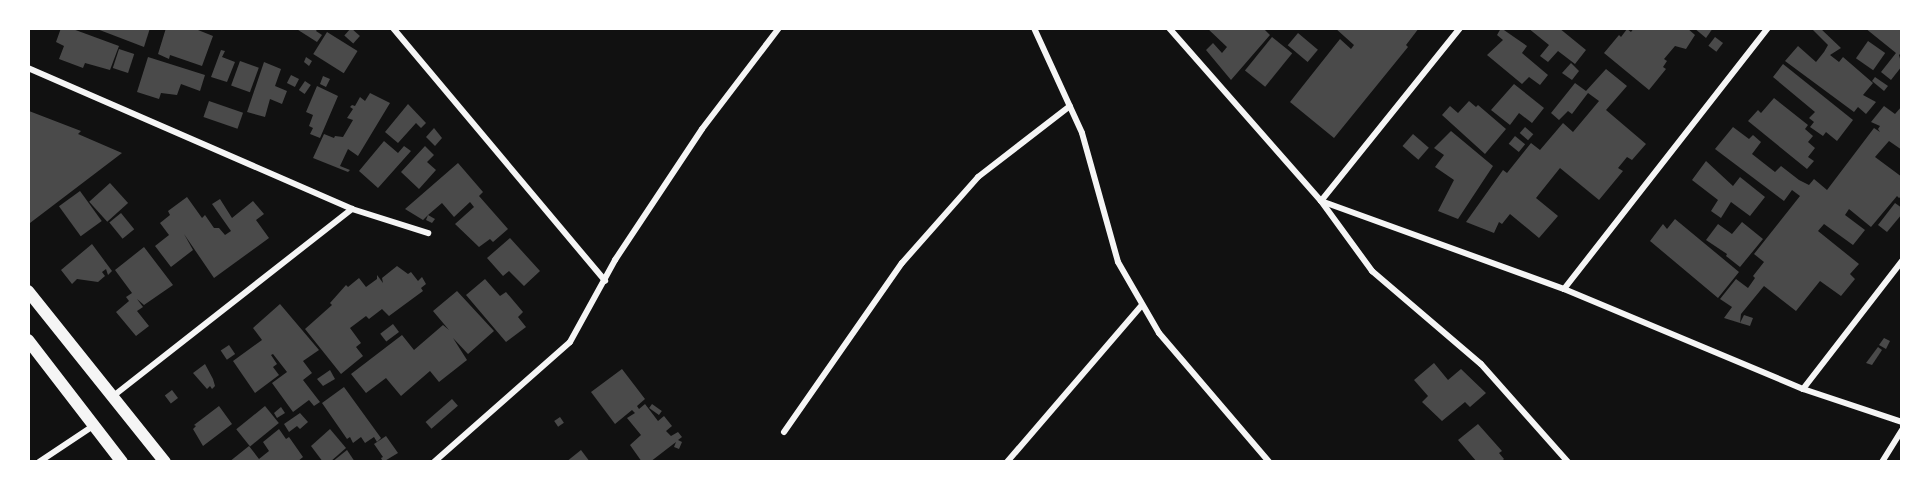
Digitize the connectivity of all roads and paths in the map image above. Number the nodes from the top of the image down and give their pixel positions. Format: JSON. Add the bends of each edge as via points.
{"nodes":[{"id":1,"x":393,"y":28,"type":"edge"},
{"id":2,"x":779,"y":28,"type":"edge"},
{"id":3,"x":1034,"y":28,"type":"edge"},
{"id":4,"x":1169,"y":28,"type":"edge"},
{"id":5,"x":1460,"y":28,"type":"edge"},
{"id":6,"x":1768,"y":28,"type":"edge"},
{"id":7,"x":28,"y":68,"type":"edge"},
{"id":8,"x":1070,"y":106,"type":"junction"},
{"id":9,"x":1321,"y":201,"type":"junction"},
{"id":10,"x":352,"y":209,"type":"junction"},
{"id":11,"x":428,"y":233,"type":"dead end"},
{"id":12,"x":1902,"y":261,"type":"edge"},
{"id":13,"x":605,"y":280,"type":"junction"},
{"id":14,"x":1564,"y":290,"type":"junction"},
{"id":15,"x":28,"y":291,"type":"edge"},
{"id":16,"x":1142,"y":305,"type":"junction"},
{"id":17,"x":28,"y":340,"type":"edge"},
{"id":18,"x":1803,"y":388,"type":"junction"},
{"id":19,"x":112,"y":397,"type":"junction"},
{"id":20,"x":1902,"y":422,"type":"edge"},
{"id":21,"x":93,"y":426,"type":"junction"},
{"id":22,"x":1902,"y":430,"type":"edge"},
{"id":23,"x":784,"y":432,"type":"dead end"},
{"id":24,"x":39,"y":462,"type":"edge"},
{"id":25,"x":122,"y":462,"type":"edge"},
{"id":26,"x":165,"y":462,"type":"edge"},
{"id":27,"x":434,"y":462,"type":"edge"},
{"id":28,"x":1007,"y":462,"type":"edge"},
{"id":29,"x":1269,"y":462,"type":"edge"},
{"id":30,"x":1568,"y":462,"type":"edge"},
{"id":31,"x":1882,"y":462,"type":"edge"}],
"edges":[{"from":1,"to":13,"type":"street"},
{"from":2,"to":13,"type":"street","via":[[702,129]]},
{"from":3,"to":8,"type":"street"},
{"from":4,"to":9,"type":"street"},
{"from":5,"to":9,"type":"street"},
{"from":6,"to":14,"type":"street"},
{"from":7,"to":10,"type":"street"},
{"from":8,"to":16,"type":"street","via":[[1082,133],[1118,262]]},
{"from":8,"to":23,"type":"street","via":[[978,177],[902,263]]},
{"from":9,"to":14,"type":"street"},
{"from":9,"to":30,"type":"street","via":[[1372,271],[1481,364]]},
{"from":10,"to":11,"type":"street"},
{"from":10,"to":19,"type":"street"},
{"from":12,"to":18,"type":"street"},
{"from":13,"to":27,"type":"street","via":[[570,342]]},
{"from":14,"to":18,"type":"street"},
{"from":15,"to":19,"type":"main road"},
{"from":16,"to":28,"type":"street"},
{"from":16,"to":29,"type":"street","via":[[1159,333]]},
{"from":17,"to":21,"type":"main road"},
{"from":18,"to":20,"type":"street"},
{"from":19,"to":26,"type":"main road"},
{"from":21,"to":24,"type":"street"},
{"from":21,"to":25,"type":"main road"},
{"from":22,"to":31,"type":"street"}]}
